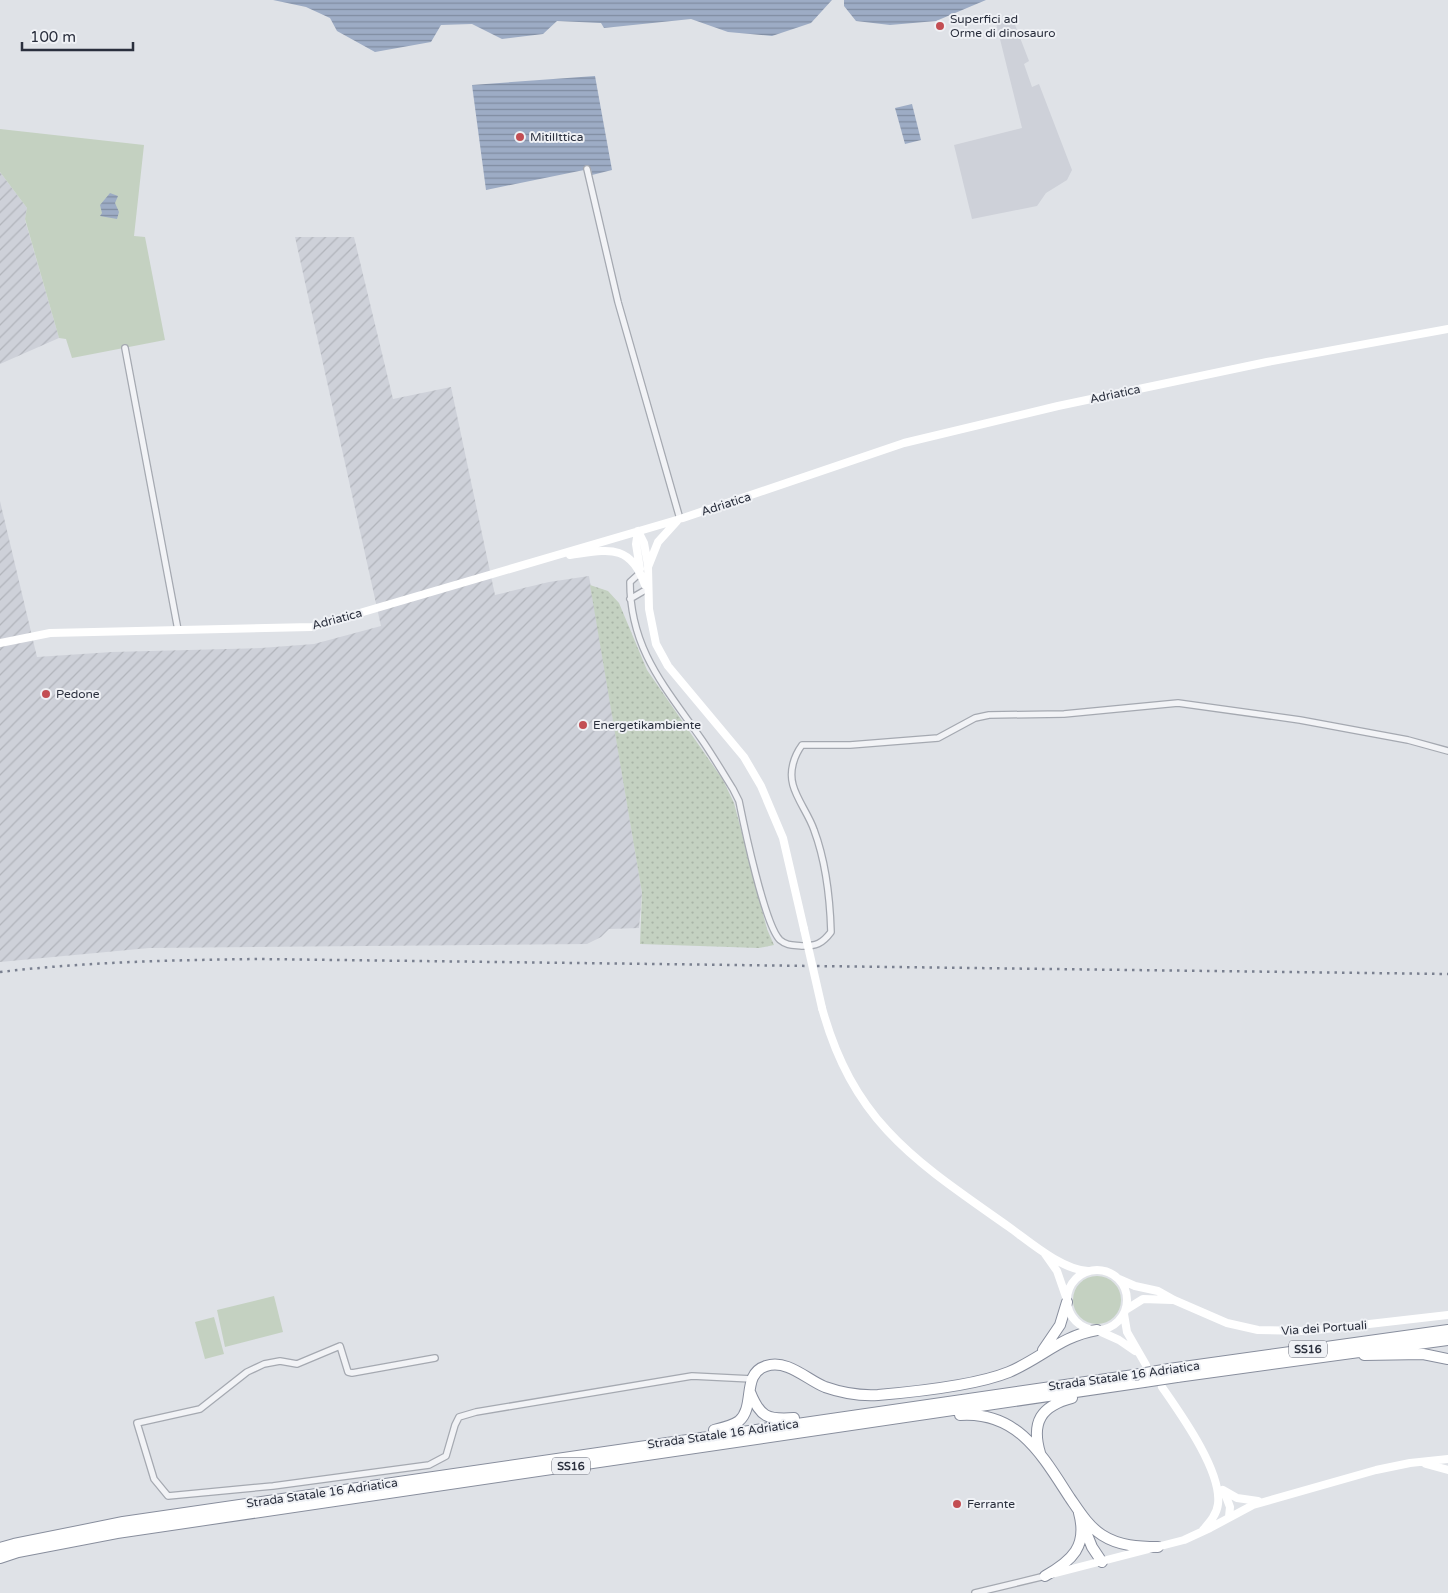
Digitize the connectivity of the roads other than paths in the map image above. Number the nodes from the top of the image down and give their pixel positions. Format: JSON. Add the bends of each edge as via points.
{"nodes":[{"id":1,"x":587,"y":169,"type":"dead end"},
{"id":2,"x":1448,"y":329,"type":"edge"},
{"id":3,"x":125,"y":348,"type":"dead end"},
{"id":4,"x":680,"y":519,"type":"junction"},
{"id":5,"x":638,"y":531,"type":"junction"},
{"id":6,"x":543,"y":559,"type":"junction"},
{"id":7,"x":644,"y":570,"type":"junction"},
{"id":8,"x":647,"y":589,"type":"junction"},
{"id":9,"x":630,"y":599,"type":"junction"},
{"id":10,"x":178,"y":630,"type":"junction"},
{"id":11,"x":0,"y":643,"type":"edge"},
{"id":12,"x":1448,"y":751,"type":"edge"},
{"id":13,"x":1038,"y":1248,"type":"junction"},
{"id":14,"x":1088,"y":1271,"type":"junction"},
{"id":15,"x":1119,"y":1279,"type":"junction"},
{"id":16,"x":1174,"y":1300,"type":"junction"},
{"id":17,"x":1067,"y":1302,"type":"junction"},
{"id":18,"x":1125,"y":1312,"type":"junction"},
{"id":19,"x":1448,"y":1315,"type":"edge"},
{"id":20,"x":1097,"y":1330,"type":"junction"},
{"id":21,"x":1448,"y":1330,"type":"edge"},
{"id":22,"x":1448,"y":1340,"type":"edge"},
{"id":23,"x":1137,"y":1352,"type":"junction"},
{"id":24,"x":1336,"y":1354,"type":"junction"},
{"id":25,"x":1036,"y":1357,"type":"junction"},
{"id":26,"x":435,"y":1358,"type":"dead end"},
{"id":27,"x":1448,"y":1359,"type":"edge"},
{"id":28,"x":1146,"y":1365,"type":"dead end"},
{"id":29,"x":752,"y":1379,"type":"junction"},
{"id":30,"x":1115,"y":1386,"type":"junction"},
{"id":31,"x":1162,"y":1386,"type":"dead end"},
{"id":32,"x":750,"y":1392,"type":"junction"},
{"id":33,"x":874,"y":1413,"type":"junction"},
{"id":34,"x":899,"y":1418,"type":"junction"},
{"id":35,"x":655,"y":1444,"type":"junction"},
{"id":36,"x":1042,"y":1456,"type":"junction"},
{"id":37,"x":1448,"y":1459,"type":"edge"},
{"id":38,"x":1422,"y":1462,"type":"junction"},
{"id":39,"x":1448,"y":1470,"type":"edge"},
{"id":40,"x":1216,"y":1482,"type":"junction"},
{"id":41,"x":1223,"y":1490,"type":"junction"},
{"id":42,"x":1265,"y":1501,"type":"junction"},
{"id":43,"x":1218,"y":1502,"type":"junction"},
{"id":44,"x":1079,"y":1512,"type":"junction"},
{"id":45,"x":1229,"y":1517,"type":"junction"},
{"id":46,"x":1082,"y":1523,"type":"junction"},
{"id":47,"x":1096,"y":1531,"type":"junction"},
{"id":48,"x":1199,"y":1534,"type":"junction"},
{"id":49,"x":1158,"y":1547,"type":"junction"},
{"id":50,"x":0,"y":1548,"type":"edge"},
{"id":51,"x":0,"y":1558,"type":"edge"},
{"id":52,"x":1102,"y":1562,"type":"junction"},
{"id":53,"x":1045,"y":1576,"type":"junction"},
{"id":54,"x":975,"y":1593,"type":"edge"}],
"edges":[{"from":1,"to":4,"type":"street","via":[[618,302]]},
{"from":2,"to":4,"type":"street","name":"Adriatica","via":[[1267,362],[959,429],[904,443]]},
{"from":3,"to":10,"type":"street"},
{"from":4,"to":5,"type":"street","name":"Adriatica"},
{"from":4,"to":7,"type":"street","via":[[658,542]]},
{"from":5,"to":6,"type":"street","name":"Adriatica"},
{"from":5,"to":7,"type":"street","via":[[636,541]]},
{"from":6,"to":7,"type":"street","via":[[613,551],[628,556]]},
{"from":6,"to":10,"type":"street","name":"Adriatica","via":[[312,627]]},
{"from":7,"to":8,"type":"street"},
{"from":7,"to":9,"type":"street","via":[[630,582]]},
{"from":8,"to":9,"type":"street"},
{"from":8,"to":13,"type":"street","bridge":true,"via":[[653,632],[662,657],[744,757],[771,807],[783,838],[833,1044],[864,1103],[886,1130],[928,1170]]},
{"from":9,"to":12,"type":"street","via":[[652,670],[736,795],[766,908],[776,935],[788,945],[816,946],[831,932],[821,851],[793,785],[791,770],[802,745],[938,738],[976,718],[989,715],[1064,714],[1178,703],[1300,720],[1408,740]]},
{"from":10,"to":11,"type":"street","name":"Adriatica","via":[[50,634]]},
{"from":13,"to":14,"type":"street","via":[[1071,1267]]},
{"from":13,"to":17,"type":"street","via":[[1057,1271]]},
{"from":14,"to":15,"type":"street","via":[[1105,1270]]},
{"from":14,"to":17,"type":"street","via":[[1073,1282]]},
{"from":15,"to":16,"type":"street","name":"Via dei Portuali","via":[[1158,1291]]},
{"from":15,"to":18,"type":"street","via":[[1127,1293]]},
{"from":16,"to":18,"type":"street","name":"Via dei Portuali","via":[[1143,1299]]},
{"from":16,"to":19,"type":"street","name":"Via dei Portuali","via":[[1233,1324],[1282,1332]]},
{"from":17,"to":20,"type":"street","via":[[1076,1321]]},
{"from":17,"to":25,"type":"highway","via":[[1057,1330]]},
{"from":18,"to":20,"type":"street","via":[[1113,1326]]},
{"from":18,"to":23,"type":"street","via":[[1126,1329]]},
{"from":20,"to":23,"type":"street"},
{"from":20,"to":25,"type":"highway","via":[[1068,1338]]},
{"from":21,"to":33,"type":"highway","name":"Strada Statale 16 Adriatica","number":"SS16","bridge":true},
{"from":22,"to":24,"type":"highway","name":"Strada Statale 16 Adriatica","number":"SS16"},
{"from":23,"to":28,"type":"street"},
{"from":24,"to":27,"type":"highway","via":[[1423,1354]]},
{"from":24,"to":30,"type":"highway","name":"Strada Statale 16 Adriatica","number":"SS16","bridge":true},
{"from":25,"to":29,"type":"highway","via":[[989,1378],[876,1395],[834,1390],[777,1364],[763,1367]]},
{"from":26,"to":29,"type":"street","via":[[352,1373],[348,1372],[340,1346],[297,1364],[264,1364],[248,1372],[200,1409],[137,1423],[154,1479],[168,1496],[429,1465],[446,1456],[460,1417],[476,1412],[682,1377],[710,1375]]},
{"from":29,"to":32,"type":"highway","number":"SS16"},
{"from":30,"to":34,"type":"highway","name":"Strada Statale 16 Adriatica","number":"SS16"},
{"from":30,"to":36,"type":"highway","number":"SS16","via":[[1060,1401],[1048,1408],[1036,1430]]},
{"from":31,"to":40,"type":"street","via":[[1194,1435]]},
{"from":32,"to":33,"type":"highway","number":"SS16","via":[[759,1412],[774,1418]]},
{"from":32,"to":35,"type":"highway","number":"SS16","via":[[746,1411],[735,1424]]},
{"from":33,"to":35,"type":"highway","name":"Strada Statale 16 Adriatica","number":"SS16"},
{"from":34,"to":36,"type":"highway","number":"SS16","via":[[988,1416],[1015,1428]]},
{"from":34,"to":51,"type":"highway","name":"Strada Statale 16 Adriatica","number":"SS16","via":[[117,1533]]},
{"from":35,"to":50,"type":"highway","name":"Strada Statale 16 Adriatica","number":"SS16","via":[[123,1522]]},
{"from":36,"to":44,"type":"highway","number":"SS16"},
{"from":37,"to":38,"type":"street"},
{"from":38,"to":39,"type":"street"},
{"from":38,"to":42,"type":"street","via":[[1376,1470]]},
{"from":40,"to":41,"type":"street"},
{"from":40,"to":43,"type":"street"},
{"from":41,"to":42,"type":"street","via":[[1240,1499]]},
{"from":41,"to":45,"type":"street","via":[[1230,1506]]},
{"from":42,"to":45,"type":"street"},
{"from":43,"to":45,"type":"street"},
{"from":43,"to":48,"type":"street","via":[[1213,1517]]},
{"from":44,"to":46,"type":"highway","number":"SS16"},
{"from":44,"to":47,"type":"highway","number":"SS16"},
{"from":45,"to":48,"type":"street"},
{"from":46,"to":52,"type":"highway","number":"SS16"},
{"from":46,"to":53,"type":"highway","number":"SS16","via":[[1081,1539],[1074,1554]]},
{"from":47,"to":49,"type":"highway","number":"SS16","via":[[1117,1542]]},
{"from":47,"to":52,"type":"highway","number":"SS16"},
{"from":48,"to":49,"type":"street"},
{"from":49,"to":52,"type":"street"},
{"from":52,"to":53,"type":"street"},
{"from":53,"to":54,"type":"street"}]}
